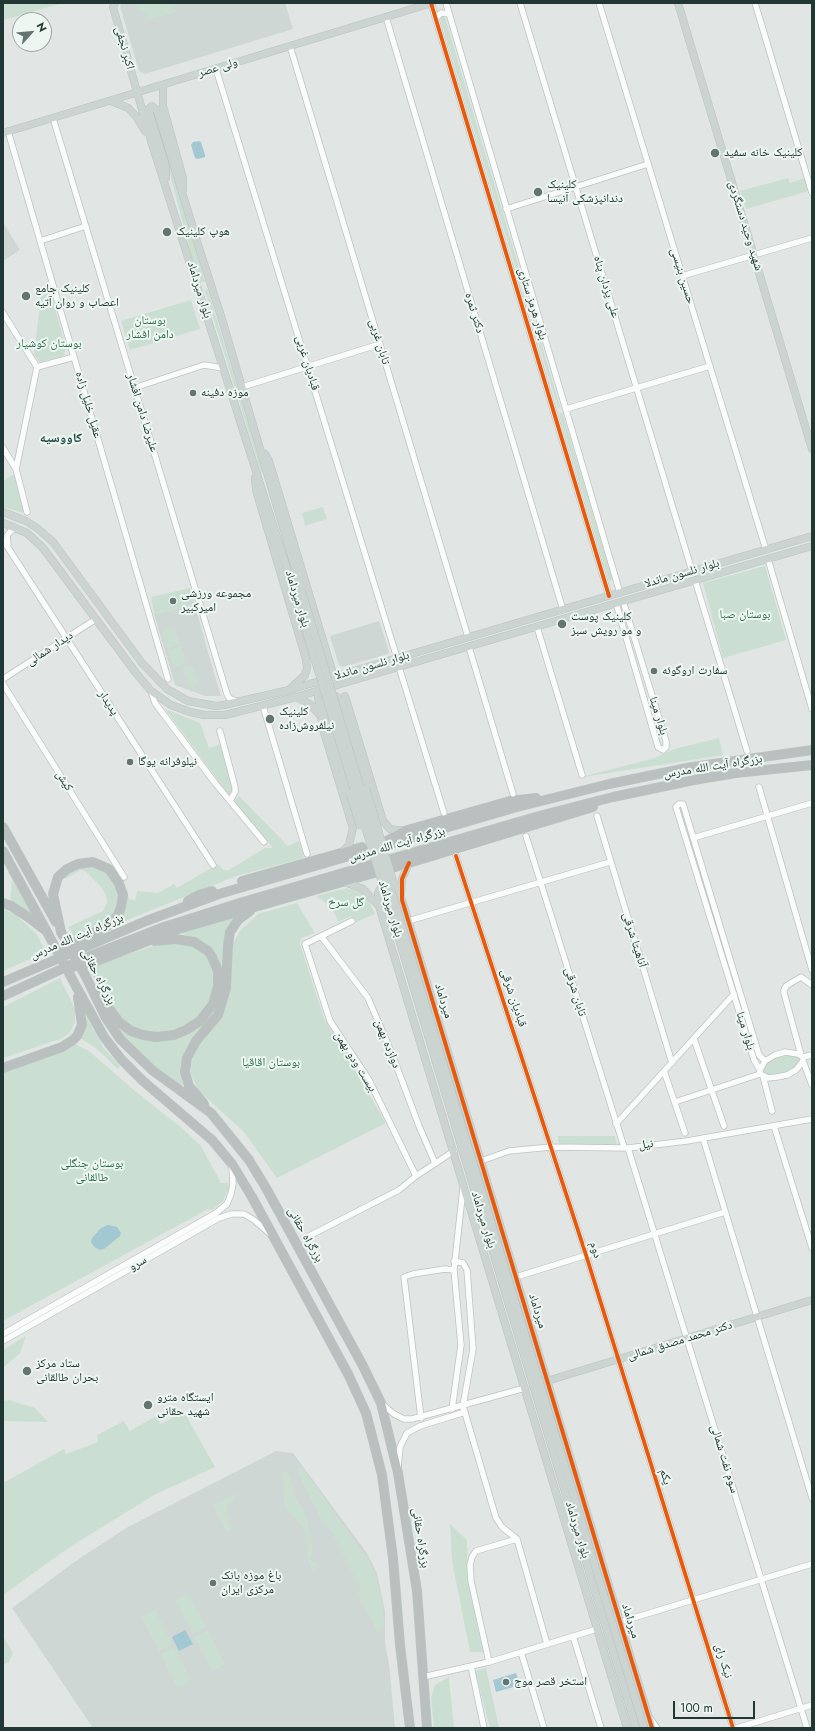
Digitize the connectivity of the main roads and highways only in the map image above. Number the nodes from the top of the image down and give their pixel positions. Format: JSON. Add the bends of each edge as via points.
{"nodes":[{"id":1,"x":115,"y":3,"type":"edge"},
{"id":2,"x":432,"y":3,"type":"edge"},
{"id":3,"x":678,"y":3,"type":"edge"},
{"id":4,"x":163,"y":85,"type":"junction"},
{"id":5,"x":135,"y":93,"type":"junction"},
{"id":6,"x":111,"y":100,"type":"junction"},
{"id":7,"x":5,"y":132,"type":"edge"},
{"id":8,"x":151,"y":141,"type":"junction"},
{"id":9,"x":167,"y":188,"type":"junction"},
{"id":10,"x":183,"y":196,"type":"junction"},
{"id":11,"x":214,"y":294,"type":"junction"},
{"id":12,"x":204,"y":308,"type":"junction"},
{"id":13,"x":258,"y":442,"type":"junction"},
{"id":14,"x":812,"y":449,"type":"edge"},
{"id":15,"x":254,"y":466,"type":"junction"},
{"id":16,"x":3,"y":512,"type":"edge"},
{"id":17,"x":3,"y":523,"type":"edge"},
{"id":18,"x":812,"y":536,"type":"edge"},
{"id":19,"x":812,"y":546,"type":"edge"},
{"id":20,"x":660,"y":581,"type":"junction"},
{"id":21,"x":662,"y":590,"type":"junction"},
{"id":22,"x":299,"y":593,"type":"junction"},
{"id":23,"x":324,"y":642,"type":"junction"},
{"id":24,"x":304,"y":648,"type":"junction"},
{"id":25,"x":334,"y":677,"type":"junction"},
{"id":26,"x":324,"y":680,"type":"junction"},
{"id":27,"x":354,"y":680,"type":"junction"},
{"id":28,"x":310,"y":684,"type":"junction"},
{"id":29,"x":289,"y":690,"type":"junction"},
{"id":30,"x":315,"y":692,"type":"junction"},
{"id":31,"x":345,"y":696,"type":"junction"},
{"id":32,"x":296,"y":697,"type":"junction"},
{"id":33,"x":341,"y":705,"type":"junction"},
{"id":34,"x":320,"y":715,"type":"junction"},
{"id":35,"x":812,"y":750,"type":"edge"},
{"id":36,"x":812,"y":765,"type":"edge"},
{"id":37,"x":551,"y":798,"type":"junction"},
{"id":38,"x":613,"y":798,"type":"junction"},
{"id":39,"x":3,"y":827,"type":"edge"},
{"id":40,"x":353,"y":828,"type":"junction"},
{"id":41,"x":404,"y":832,"type":"junction"},
{"id":42,"x":3,"y":851,"type":"edge"},
{"id":43,"x":343,"y":851,"type":"junction"},
{"id":44,"x":409,"y":863,"type":"junction"},
{"id":45,"x":345,"y":882,"type":"junction"},
{"id":46,"x":402,"y":900,"type":"junction"},
{"id":47,"x":3,"y":903,"type":"edge"},
{"id":48,"x":269,"y":903,"type":"junction"},
{"id":49,"x":379,"y":906,"type":"junction"},
{"id":50,"x":174,"y":910,"type":"junction"},
{"id":51,"x":395,"y":913,"type":"junction"},
{"id":52,"x":47,"y":932,"type":"junction"},
{"id":53,"x":61,"y":932,"type":"junction"},
{"id":54,"x":130,"y":940,"type":"junction"},
{"id":55,"x":149,"y":942,"type":"junction"},
{"id":56,"x":418,"y":953,"type":"junction"},
{"id":57,"x":395,"y":958,"type":"junction"},
{"id":58,"x":54,"y":960,"type":"junction"},
{"id":59,"x":51,"y":973,"type":"junction"},
{"id":60,"x":424,"y":974,"type":"junction"},
{"id":61,"x":86,"y":975,"type":"junction"},
{"id":62,"x":3,"y":981,"type":"edge"},
{"id":63,"x":77,"y":988,"type":"junction"},
{"id":64,"x":404,"y":988,"type":"junction"},
{"id":65,"x":3,"y":996,"type":"edge"},
{"id":66,"x":435,"y":1048,"type":"junction"},
{"id":67,"x":3,"y":1068,"type":"edge"},
{"id":68,"x":211,"y":1113,"type":"junction"},
{"id":69,"x":496,"y":1239,"type":"junction"},
{"id":70,"x":515,"y":1275,"type":"junction"},
{"id":71,"x":812,"y":1300,"type":"edge"},
{"id":72,"x":513,"y":1317,"type":"junction"},
{"id":73,"x":509,"y":1336,"type":"junction"},
{"id":74,"x":547,"y":1381,"type":"junction"},
{"id":75,"x":533,"y":1415,"type":"junction"},
{"id":76,"x":552,"y":1448,"type":"junction"},
{"id":77,"x":620,"y":1643,"type":"junction"},
{"id":78,"x":633,"y":1665,"type":"junction"},
{"id":79,"x":410,"y":1728,"type":"edge"},
{"id":80,"x":427,"y":1728,"type":"edge"},
{"id":81,"x":627,"y":1728,"type":"edge"},
{"id":82,"x":636,"y":1728,"type":"edge"},
{"id":83,"x":644,"y":1728,"type":"edge"},
{"id":84,"x":652,"y":1728,"type":"edge"}],
"edges":[{"from":1,"to":5,"type":"main road","name":"اکبر نجفی","via":[[113,7]]},
{"from":2,"to":4,"type":"main road","name":"ولی عصر"},
{"from":3,"to":14,"type":"main road","name":"شهید وحید دستگردی"},
{"from":4,"to":5,"type":"main road","name":"ولی عصر"},
{"from":4,"to":10,"type":"main road","via":[[163,106],[184,178]]},
{"from":5,"to":6,"type":"main road","name":"ولی عصر"},
{"from":5,"to":8,"type":"main road","name":"بلوار میرداماد"},
{"from":6,"to":7,"type":"main road","name":"ولی عصر"},
{"from":6,"to":8,"type":"main road","via":[[132,112]]},
{"from":8,"to":9,"type":"main road","name":"بلوار میرداماد"},
{"from":9,"to":10,"type":"main road","name":"بلوار میرداماد","via":[[166,167],[149,108],[152,106],[156,108]]},
{"from":9,"to":12,"type":"main road","name":"بلوار میرداماد"},
{"from":10,"to":11,"type":"main road","name":"بلوار میرداماد"},
{"from":11,"to":12,"type":"main road","via":[[208,284],[202,285]]},
{"from":11,"to":13,"type":"main road","name":"بلوار میرداماد"},
{"from":12,"to":15,"type":"main road","name":"بلوار میرداماد"},
{"from":13,"to":22,"type":"main road","name":"بلوار میرداماد"},
{"from":13,"to":23,"type":"main road","via":[[269,461]]},
{"from":15,"to":22,"type":"main road","name":"بلوار میرداماد"},
{"from":15,"to":24,"type":"main road","via":[[256,490]]},
{"from":16,"to":29,"type":"main road","name":"بلوار نلسون ماندلا","via":[[26,521],[53,542],[148,670],[167,688],[184,699],[216,706]]},
{"from":17,"to":32,"type":"main road","name":"بلوار نلسون ماندلا","via":[[15,527],[35,540],[49,554],[136,673],[152,691],[171,705],[204,715],[225,715]]},
{"from":18,"to":20,"type":"main road","name":"بلوار نلسون ماندلا"},
{"from":19,"to":21,"type":"main road","name":"بلوار نلسون ماندلا"},
{"from":20,"to":21,"type":"main road"},
{"from":20,"to":25,"type":"main road","name":"بلوار نلسون ماندلا"},
{"from":21,"to":27,"type":"main road","name":"بلوار نلسون ماندلا"},
{"from":22,"to":51,"type":"main road","name":"بلوار میرداماد","bridge":true},
{"from":23,"to":24,"type":"main road","via":[[322,649],[316,653]]},
{"from":23,"to":25,"type":"main road"},
{"from":24,"to":29,"type":"main road","via":[[306,672]]},
{"from":25,"to":26,"type":"main road","name":"بلوار نلسون ماندلا"},
{"from":26,"to":28,"type":"main road","name":"بلوار نلسون ماندلا"},
{"from":26,"to":30,"type":"main road"},
{"from":27,"to":30,"type":"main road","name":"بلوار نلسون ماندلا"},
{"from":27,"to":31,"type":"main road"},
{"from":28,"to":29,"type":"main road","name":"بلوار نلسون ماندلا"},
{"from":28,"to":30,"type":"main road"},
{"from":30,"to":32,"type":"main road","name":"بلوار نلسون ماندلا"},
{"from":30,"to":34,"type":"main road"},
{"from":31,"to":33,"type":"main road"},
{"from":31,"to":41,"type":"main road","via":[[383,821],[390,829]]},
{"from":32,"to":34,"type":"main road","via":[[310,704]]},
{"from":33,"to":40,"type":"main road","via":[[339,698],[331,696],[325,701],[324,708],[340,729],[364,813],[361,822]]},
{"from":33,"to":51,"type":"main road","bridge":true,"via":[[391,872]]},
{"from":34,"to":40,"type":"main road"},
{"from":34,"to":51,"type":"main road","bridge":true,"via":[[329,729],[376,876]]},
{"from":35,"to":37,"type":"highway","name":"بزرگراه آیت الله مدرس","via":[[692,767]]},
{"from":36,"to":38,"type":"highway","name":"بزرگراه آیت الله مدرس","via":[[736,773]]},
{"from":37,"to":41,"type":"highway","via":[[510,801]]},
{"from":37,"to":50,"type":"highway","name":"بزرگراه آیت الله مدرس","via":[[219,894]]},
{"from":38,"to":44,"type":"highway","via":[[586,810]]},
{"from":38,"to":54,"type":"highway","name":"بزرگراه آیت الله مدرس","via":[[539,816],[243,902]]},
{"from":39,"to":53,"type":"highway","name":"بزرگراه حقانی"},
{"from":40,"to":43,"type":"main road","via":[[349,845]]},
{"from":41,"to":43,"type":"highway","via":[[385,842]]},
{"from":42,"to":52,"type":"highway","name":"بزرگراه حقانی"},
{"from":43,"to":50,"type":"highway","via":[[199,895]]},
{"from":44,"to":45,"type":"highway"},
{"from":44,"to":46,"type":"main road","via":[[402,879]]},
{"from":45,"to":48,"type":"highway"},
{"from":45,"to":49,"type":"main road","via":[[363,889]]},
{"from":46,"to":49,"type":"main road","via":[[396,885],[388,883],[379,890]]},
{"from":46,"to":56,"type":"main road","name":"میرداماد"},
{"from":47,"to":52,"type":"highway","via":[[28,917]]},
{"from":48,"to":55,"type":"highway","via":[[178,929]]},
{"from":48,"to":68,"type":"highway","via":[[247,913],[232,928],[228,945],[226,988],[218,1016],[196,1041],[187,1058],[185,1072],[189,1086]]},
{"from":49,"to":57,"type":"main road"},
{"from":50,"to":58,"type":"highway","name":"بزرگراه آیت الله مدرس"},
{"from":51,"to":66,"type":"main road","name":"بلوار میرداماد","bridge":true},
{"from":52,"to":63,"type":"highway","name":"بزرگراه حقانی","bridge":true},
{"from":53,"to":58,"type":"highway","via":[[53,894],[58,877],[78,864],[93,862],[109,869],[119,883],[123,895],[118,915],[109,925],[74,943]]},
{"from":53,"to":61,"type":"highway","name":"بزرگراه حقانی","bridge":true},
{"from":54,"to":55,"type":"highway"},
{"from":54,"to":59,"type":"highway","name":"بزرگراه آیت الله مدرس"},
{"from":55,"to":59,"type":"highway","via":[[94,962]]},
{"from":55,"to":61,"type":"highway","via":[[176,939],[194,942],[208,951],[216,965],[219,979],[212,1004],[200,1021],[186,1030],[170,1036],[156,1037],[132,1031],[114,1017]]},
{"from":56,"to":57,"type":"main road","via":[[416,959],[408,963]]},
{"from":56,"to":60,"type":"main road","name":"میرداماد"},
{"from":57,"to":64,"type":"main road"},
{"from":58,"to":62,"type":"highway","name":"بزرگراه آیت الله مدرس"},
{"from":59,"to":65,"type":"highway","name":"بزرگراه آیت الله مدرس"},
{"from":60,"to":64,"type":"main road","via":[[420,971],[412,973],[407,978]]},
{"from":60,"to":70,"type":"main road","name":"میرداماد"},
{"from":61,"to":68,"type":"highway","name":"بزرگراه حقانی","via":[[106,1018],[120,1039],[172,1086]]},
{"from":63,"to":67,"type":"highway","via":[[82,1012],[82,1025],[77,1036],[62,1047]]},
{"from":63,"to":79,"type":"highway","name":"بزرگراه حقانی","via":[[104,1037],[120,1059],[212,1140],[232,1164],[348,1374],[366,1413],[382,1475],[394,1558],[400,1645]]},
{"from":64,"to":73,"type":"main road"},
{"from":66,"to":69,"type":"main road","name":"بلوار میرداماد"},
{"from":66,"to":72,"type":"main road","name":"بلوار میرداماد"},
{"from":68,"to":80,"type":"highway","name":"بزرگراه حقانی","via":[[249,1160],[266,1188],[363,1366],[380,1403],[398,1473],[417,1591]]},
{"from":69,"to":70,"type":"main road"},
{"from":69,"to":77,"type":"main road","name":"بلوار میرداماد"},
{"from":70,"to":74,"type":"main road","name":"میرداماد"},
{"from":71,"to":74,"type":"main road","name":"دکتر محمد مصدق شمالی"},
{"from":72,"to":73,"type":"main road"},
{"from":72,"to":76,"type":"main road","name":"بلوار میرداماد"},
{"from":73,"to":75,"type":"main road"},
{"from":74,"to":78,"type":"main road","name":"میرداماد"},
{"from":75,"to":76,"type":"main road"},
{"from":75,"to":81,"type":"main road"},
{"from":76,"to":82,"type":"main road","name":"بلوار میرداماد"},
{"from":77,"to":78,"type":"main road"},
{"from":77,"to":83,"type":"main road","name":"بلوار میرداماد"},
{"from":78,"to":84,"type":"main road","name":"میرداماد"}]}
